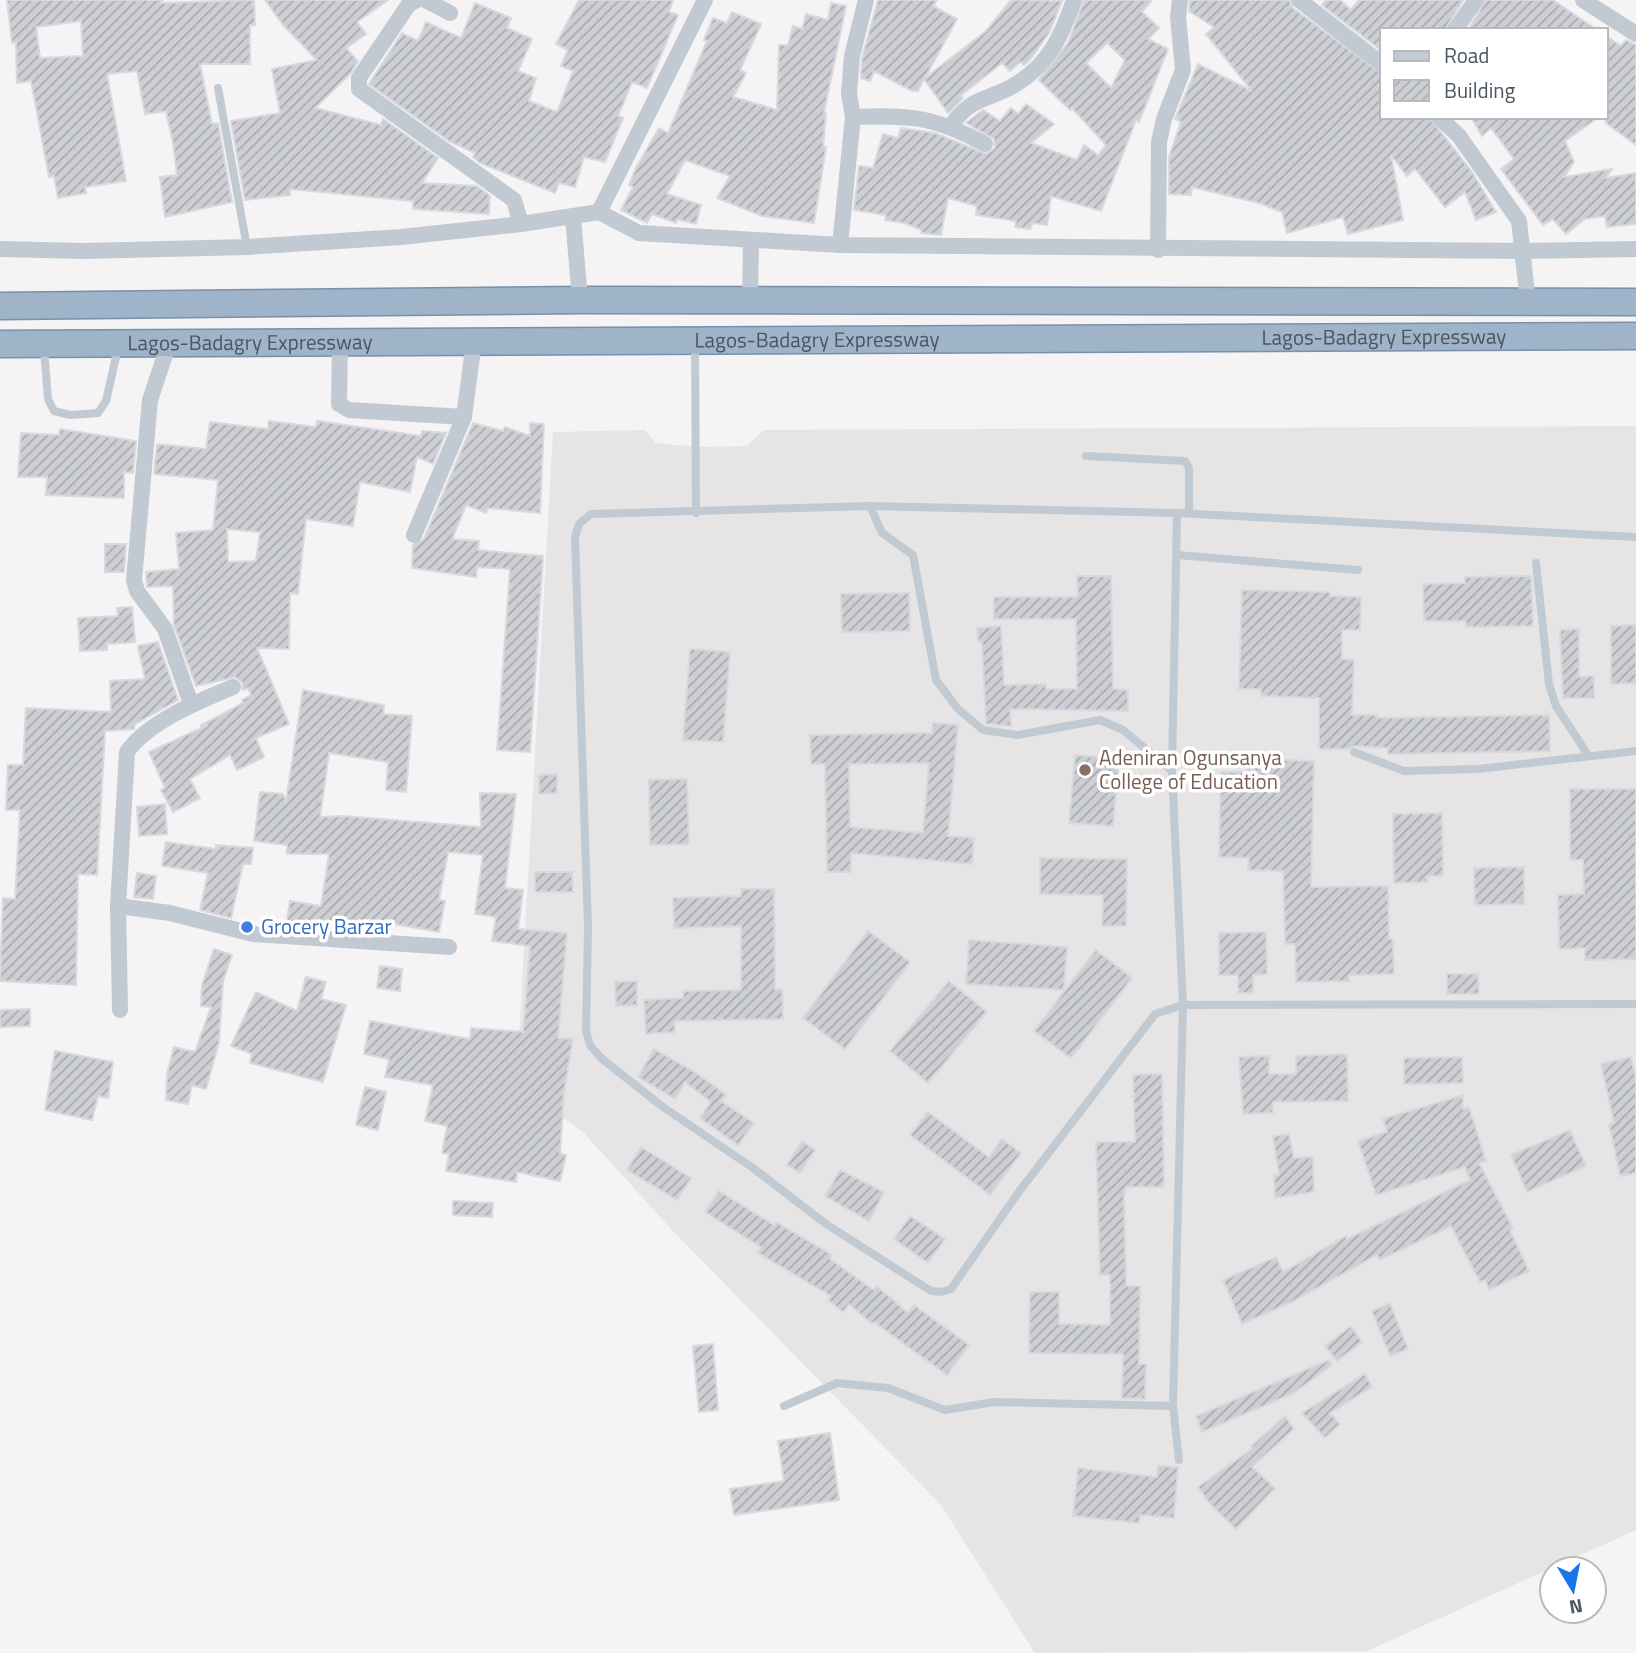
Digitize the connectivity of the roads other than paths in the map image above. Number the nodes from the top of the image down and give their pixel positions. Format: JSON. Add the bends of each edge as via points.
{"nodes":[{"id":1,"x":417,"y":0,"type":"edge"},
{"id":2,"x":425,"y":0,"type":"edge"},
{"id":3,"x":866,"y":0,"type":"edge"},
{"id":4,"x":1074,"y":0,"type":"edge"},
{"id":5,"x":1180,"y":0,"type":"edge"},
{"id":6,"x":1299,"y":0,"type":"edge"},
{"id":7,"x":1476,"y":0,"type":"edge"},
{"id":8,"x":1583,"y":0,"type":"edge"},
{"id":9,"x":700,"y":2,"type":"edge"},
{"id":10,"x":450,"y":13,"type":"dead end"},
{"id":11,"x":1456,"y":28,"type":"edge"},
{"id":12,"x":1636,"y":34,"type":"edge"},
{"id":13,"x":1380,"y":62,"type":"edge"},
{"id":14,"x":218,"y":88,"type":"dead end"},
{"id":15,"x":853,"y":117,"type":"junction"},
{"id":16,"x":1441,"y":119,"type":"edge"},
{"id":17,"x":951,"y":126,"type":"junction"},
{"id":18,"x":985,"y":144,"type":"dead end"},
{"id":19,"x":599,"y":212,"type":"junction"},
{"id":20,"x":573,"y":217,"type":"junction"},
{"id":21,"x":521,"y":224,"type":"junction"},
{"id":22,"x":751,"y":241,"type":"junction"},
{"id":23,"x":840,"y":246,"type":"junction"},
{"id":24,"x":247,"y":247,"type":"junction"},
{"id":25,"x":0,"y":249,"type":"edge"},
{"id":26,"x":1636,"y":249,"type":"edge"},
{"id":27,"x":1158,"y":250,"type":"junction"},
{"id":28,"x":1524,"y":251,"type":"junction"},
{"id":29,"x":580,"y":300,"type":"junction"},
{"id":30,"x":750,"y":300,"type":"junction"},
{"id":31,"x":1528,"y":302,"type":"junction"},
{"id":32,"x":1636,"y":302,"type":"edge"},
{"id":33,"x":0,"y":306,"type":"edge"},
{"id":34,"x":1636,"y":336,"type":"edge"},
{"id":35,"x":695,"y":339,"type":"junction"},
{"id":36,"x":340,"y":340,"type":"junction"},
{"id":37,"x":170,"y":341,"type":"junction"},
{"id":38,"x":474,"y":341,"type":"junction"},
{"id":39,"x":119,"y":342,"type":"junction"},
{"id":40,"x":44,"y":343,"type":"junction"},
{"id":41,"x":0,"y":344,"type":"edge"},
{"id":42,"x":464,"y":417,"type":"junction"},
{"id":43,"x":1086,"y":456,"type":"dead end"},
{"id":44,"x":870,"y":506,"type":"junction"},
{"id":45,"x":696,"y":513,"type":"junction"},
{"id":46,"x":1177,"y":513,"type":"junction"},
{"id":47,"x":1189,"y":513,"type":"junction"},
{"id":48,"x":414,"y":535,"type":"dead end"},
{"id":49,"x":1636,"y":537,"type":"edge"},
{"id":50,"x":1177,"y":555,"type":"junction"},
{"id":51,"x":1536,"y":563,"type":"dead end"},
{"id":52,"x":1358,"y":570,"type":"dead end"},
{"id":53,"x":233,"y":687,"type":"dead end"},
{"id":54,"x":191,"y":704,"type":"junction"},
{"id":55,"x":1636,"y":751,"type":"edge"},
{"id":56,"x":1354,"y":752,"type":"dead end"},
{"id":57,"x":1588,"y":755,"type":"junction"},
{"id":58,"x":1172,"y":771,"type":"junction"},
{"id":59,"x":118,"y":906,"type":"junction"},
{"id":60,"x":449,"y":947,"type":"dead end"},
{"id":61,"x":1636,"y":1004,"type":"edge"},
{"id":62,"x":1183,"y":1005,"type":"junction"},
{"id":63,"x":120,"y":1010,"type":"dead end"},
{"id":64,"x":784,"y":1406,"type":"dead end"},
{"id":65,"x":1173,"y":1406,"type":"junction"},
{"id":66,"x":1179,"y":1460,"type":"dead end"}],
"edges":[{"from":1,"to":21,"type":"street","via":[[409,4],[359,78],[359,89],[514,200]]},
{"from":2,"to":10,"type":"street"},
{"from":3,"to":15,"type":"street","via":[[852,55],[849,94]]},
{"from":4,"to":17,"type":"street","via":[[1054,50],[1016,84],[974,100]]},
{"from":5,"to":27,"type":"street","via":[[1183,70],[1159,142]]},
{"from":6,"to":13,"type":"street"},
{"from":7,"to":11,"type":"street"},
{"from":8,"to":12,"type":"street"},
{"from":9,"to":19,"type":"street"},
{"from":14,"to":24,"type":"lane"},
{"from":15,"to":17,"type":"street","via":[[910,115]]},
{"from":15,"to":23,"type":"street"},
{"from":16,"to":28,"type":"street","via":[[1459,136],[1519,221]]},
{"from":17,"to":18,"type":"street"},
{"from":19,"to":20,"type":"street"},
{"from":19,"to":22,"type":"street","via":[[639,233]]},
{"from":20,"to":21,"type":"street"},
{"from":20,"to":29,"type":"street"},
{"from":21,"to":24,"type":"street"},
{"from":22,"to":23,"type":"street"},
{"from":22,"to":30,"type":"street"},
{"from":23,"to":27,"type":"street"},
{"from":24,"to":25,"type":"street"},
{"from":26,"to":28,"type":"street"},
{"from":27,"to":28,"type":"street"},
{"from":28,"to":31,"type":"street"},
{"from":29,"to":30,"type":"highway","name":"Lagos-Badagry Expressway"},
{"from":29,"to":33,"type":"highway","name":"Lagos-Badagry Expressway"},
{"from":30,"to":31,"type":"highway","name":"Lagos-Badagry Expressway"},
{"from":31,"to":32,"type":"highway","name":"Lagos-Badagry Expressway"},
{"from":34,"to":35,"type":"highway","name":"Lagos-Badagry Expressway"},
{"from":35,"to":38,"type":"highway","name":"Lagos-Badagry Expressway"},
{"from":35,"to":45,"type":"lane"},
{"from":36,"to":37,"type":"highway","name":"Lagos-Badagry Expressway"},
{"from":36,"to":38,"type":"highway","name":"Lagos-Badagry Expressway"},
{"from":36,"to":42,"type":"street","via":[[339,404],[349,410]]},
{"from":37,"to":39,"type":"highway","name":"Lagos-Badagry Expressway"},
{"from":37,"to":54,"type":"street","via":[[150,400],[134,580],[165,629]]},
{"from":38,"to":42,"type":"street"},
{"from":39,"to":40,"type":"highway","name":"Lagos-Badagry Expressway"},
{"from":39,"to":40,"type":"lane","via":[[106,401],[98,413],[70,415],[54,411],[48,398]]},
{"from":40,"to":41,"type":"highway","name":"Lagos-Badagry Expressway"},
{"from":42,"to":48,"type":"street"},
{"from":43,"to":47,"type":"lane","via":[[1185,461]]},
{"from":44,"to":45,"type":"lane"},
{"from":44,"to":46,"type":"lane"},
{"from":44,"to":58,"type":"lane","via":[[882,533],[913,555],[936,680],[958,709],[983,730],[1018,735],[1100,720],[1123,730]]},
{"from":45,"to":62,"type":"lane","via":[[591,514],[579,524],[575,537],[587,874],[586,1031],[601,1058],[826,1224],[931,1291],[941,1292],[951,1289],[1018,1193],[1156,1014]]},
{"from":46,"to":47,"type":"lane"},
{"from":46,"to":50,"type":"lane"},
{"from":47,"to":49,"type":"lane"},
{"from":50,"to":52,"type":"lane"},
{"from":50,"to":58,"type":"lane"},
{"from":51,"to":57,"type":"lane","via":[[1549,684],[1556,706]]},
{"from":53,"to":54,"type":"street"},
{"from":54,"to":59,"type":"street","via":[[134,740],[127,752]]},
{"from":55,"to":57,"type":"lane"},
{"from":56,"to":57,"type":"lane","via":[[1404,771],[1478,769]]},
{"from":58,"to":62,"type":"lane"},
{"from":59,"to":60,"type":"street","via":[[170,913],[253,934]]},
{"from":59,"to":63,"type":"street"},
{"from":61,"to":62,"type":"lane"},
{"from":62,"to":65,"type":"lane"},
{"from":64,"to":65,"type":"lane","via":[[837,1383],[888,1388],[945,1410],[994,1402]]},
{"from":65,"to":66,"type":"lane"}]}
